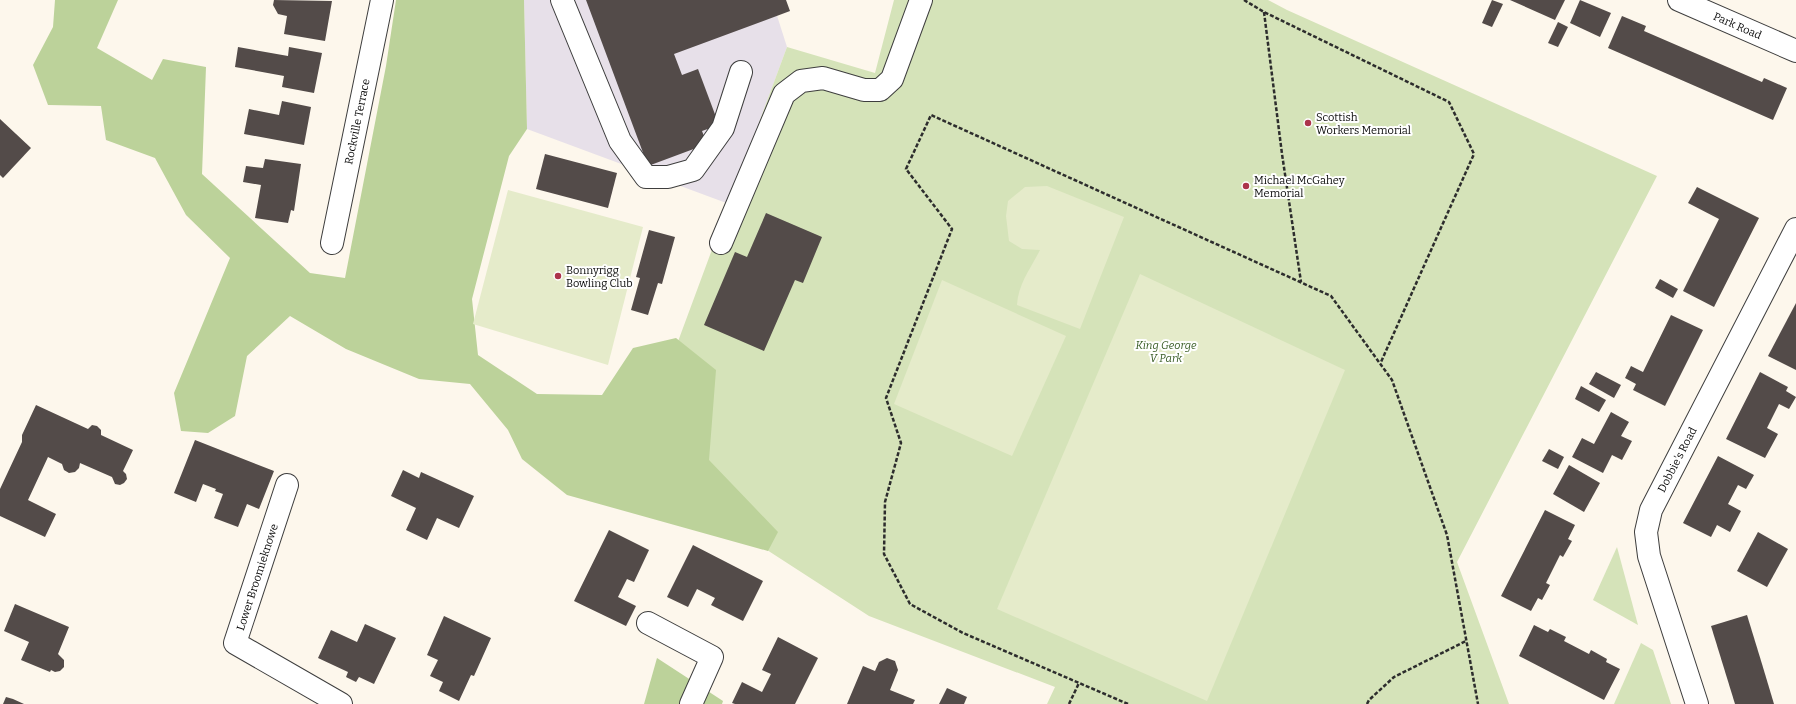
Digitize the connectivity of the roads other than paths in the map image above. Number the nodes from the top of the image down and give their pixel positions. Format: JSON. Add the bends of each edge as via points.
{"nodes":[{"id":1,"x":382,"y":0,"type":"edge"},
{"id":2,"x":562,"y":0,"type":"edge"},
{"id":3,"x":921,"y":0,"type":"edge"},
{"id":4,"x":1679,"y":0,"type":"edge"},
{"id":5,"x":1796,"y":51,"type":"edge"},
{"id":6,"x":741,"y":72,"type":"dead end"},
{"id":7,"x":1796,"y":229,"type":"edge"},
{"id":8,"x":332,"y":243,"type":"dead end"},
{"id":9,"x":721,"y":243,"type":"dead end"},
{"id":10,"x":287,"y":485,"type":"dead end"},
{"id":11,"x":648,"y":623,"type":"dead end"},
{"id":12,"x":341,"y":704,"type":"edge"},
{"id":13,"x":691,"y":704,"type":"edge"},
{"id":14,"x":1697,"y":704,"type":"edge"}],
"edges":[{"from":1,"to":8,"type":"street","name":"Rockville Terrace"},
{"from":2,"to":6,"type":"street","via":[[620,142],[646,177],[668,177],[693,170],[722,128]]},
{"from":3,"to":9,"type":"street","via":[[892,79],[880,90],[864,90],[823,78],[802,81],[784,94]]},
{"from":4,"to":5,"type":"street","name":"Park Road"},
{"from":7,"to":14,"type":"street","name":"Dobbie's Road","via":[[1651,510],[1646,532],[1649,556]]},
{"from":10,"to":12,"type":"street","name":"Lower Broomieknowe","via":[[234,643]]},
{"from":11,"to":13,"type":"street","via":[[712,657]]}]}
